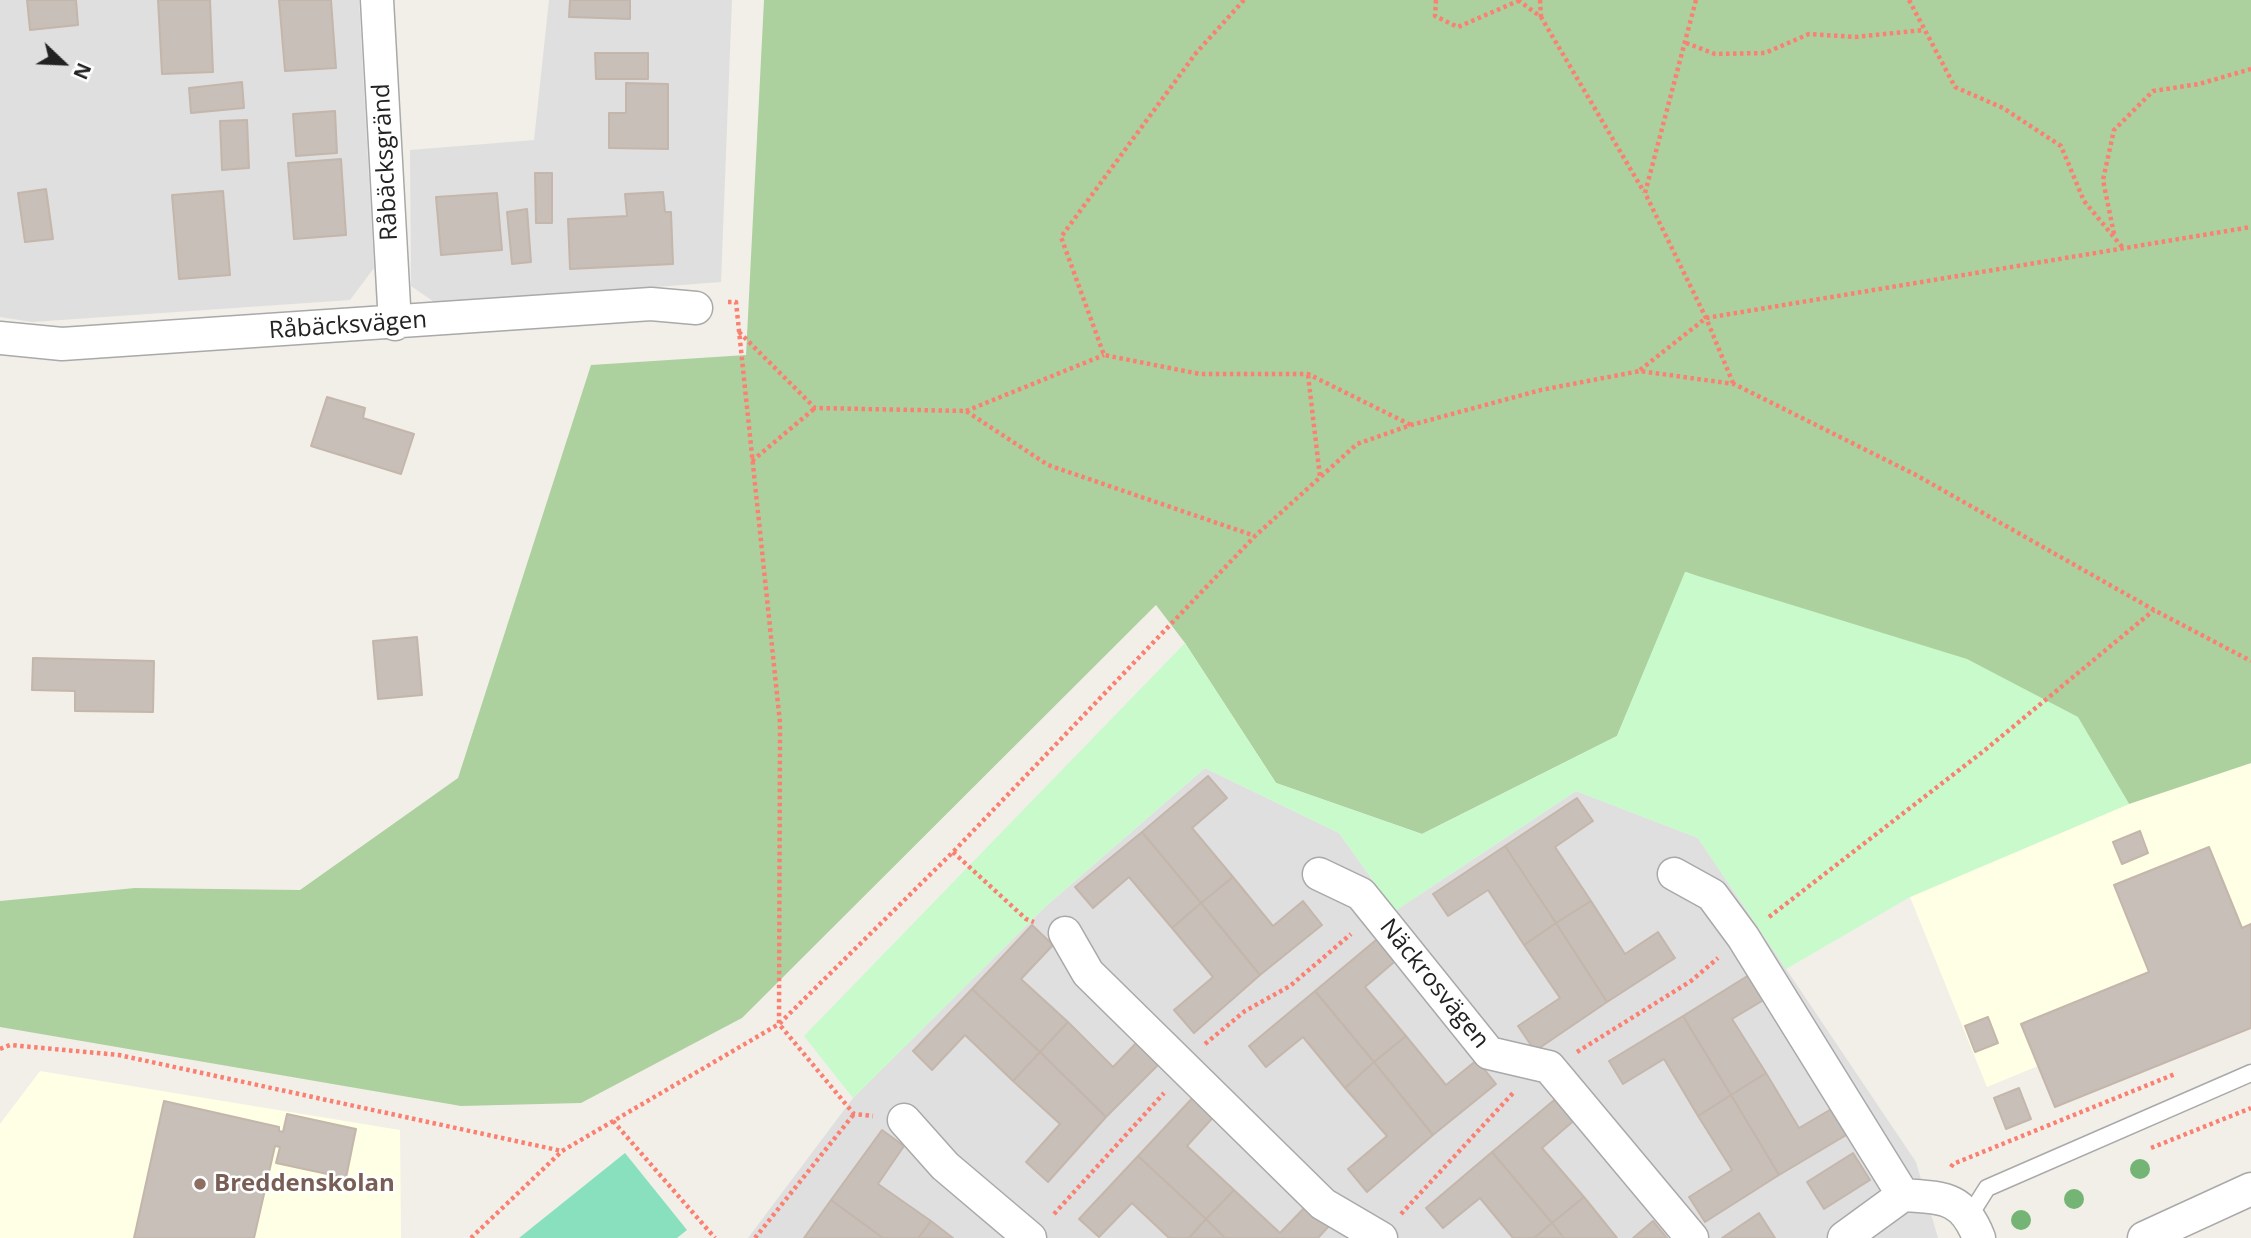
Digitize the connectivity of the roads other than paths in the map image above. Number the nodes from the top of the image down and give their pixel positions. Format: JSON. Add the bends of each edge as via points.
{"nodes":[{"id":1,"x":377,"y":0,"type":"edge"},
{"id":2,"x":696,"y":308,"type":"road end"},
{"id":3,"x":395,"y":324,"type":"junction"},
{"id":4,"x":0,"y":338,"type":"edge"},
{"id":5,"x":1319,"y":874,"type":"dead end"},
{"id":6,"x":1674,"y":874,"type":"dead end"},
{"id":7,"x":1065,"y":933,"type":"road end"},
{"id":8,"x":2251,"y":1073,"type":"edge"},
{"id":9,"x":904,"y":1120,"type":"road end"},
{"id":10,"x":2251,"y":1189,"type":"edge"},
{"id":11,"x":1903,"y":1195,"type":"junction"},
{"id":12,"x":1975,"y":1226,"type":"edge"},
{"id":13,"x":1030,"y":1238,"type":"edge"},
{"id":14,"x":1381,"y":1238,"type":"edge"},
{"id":15,"x":1692,"y":1238,"type":"edge"},
{"id":16,"x":1844,"y":1238,"type":"edge"},
{"id":17,"x":2144,"y":1238,"type":"edge"}],
"edges":[{"from":1,"to":3,"type":"street","name":"Råbäcksgränd"},
{"from":2,"to":3,"type":"street","name":"Råbäcksvägen","via":[[651,304]]},
{"from":3,"to":4,"type":"street","name":"Råbäcksvägen","via":[[62,344]]},
{"from":5,"to":15,"type":"street","name":"Näckrosvägen","via":[[1361,894],[1489,1053],[1549,1067]]},
{"from":6,"to":11,"type":"street","via":[[1712,895],[1743,937]]},
{"from":7,"to":14,"type":"street","via":[[1088,973],[1322,1204]]},
{"from":8,"to":12,"type":"lane","via":[[1987,1188]]},
{"from":9,"to":13,"type":"street","via":[[945,1166]]},
{"from":10,"to":17,"type":"street"},
{"from":11,"to":12,"type":"street","via":[[1944,1198]]},
{"from":11,"to":16,"type":"street"}]}
